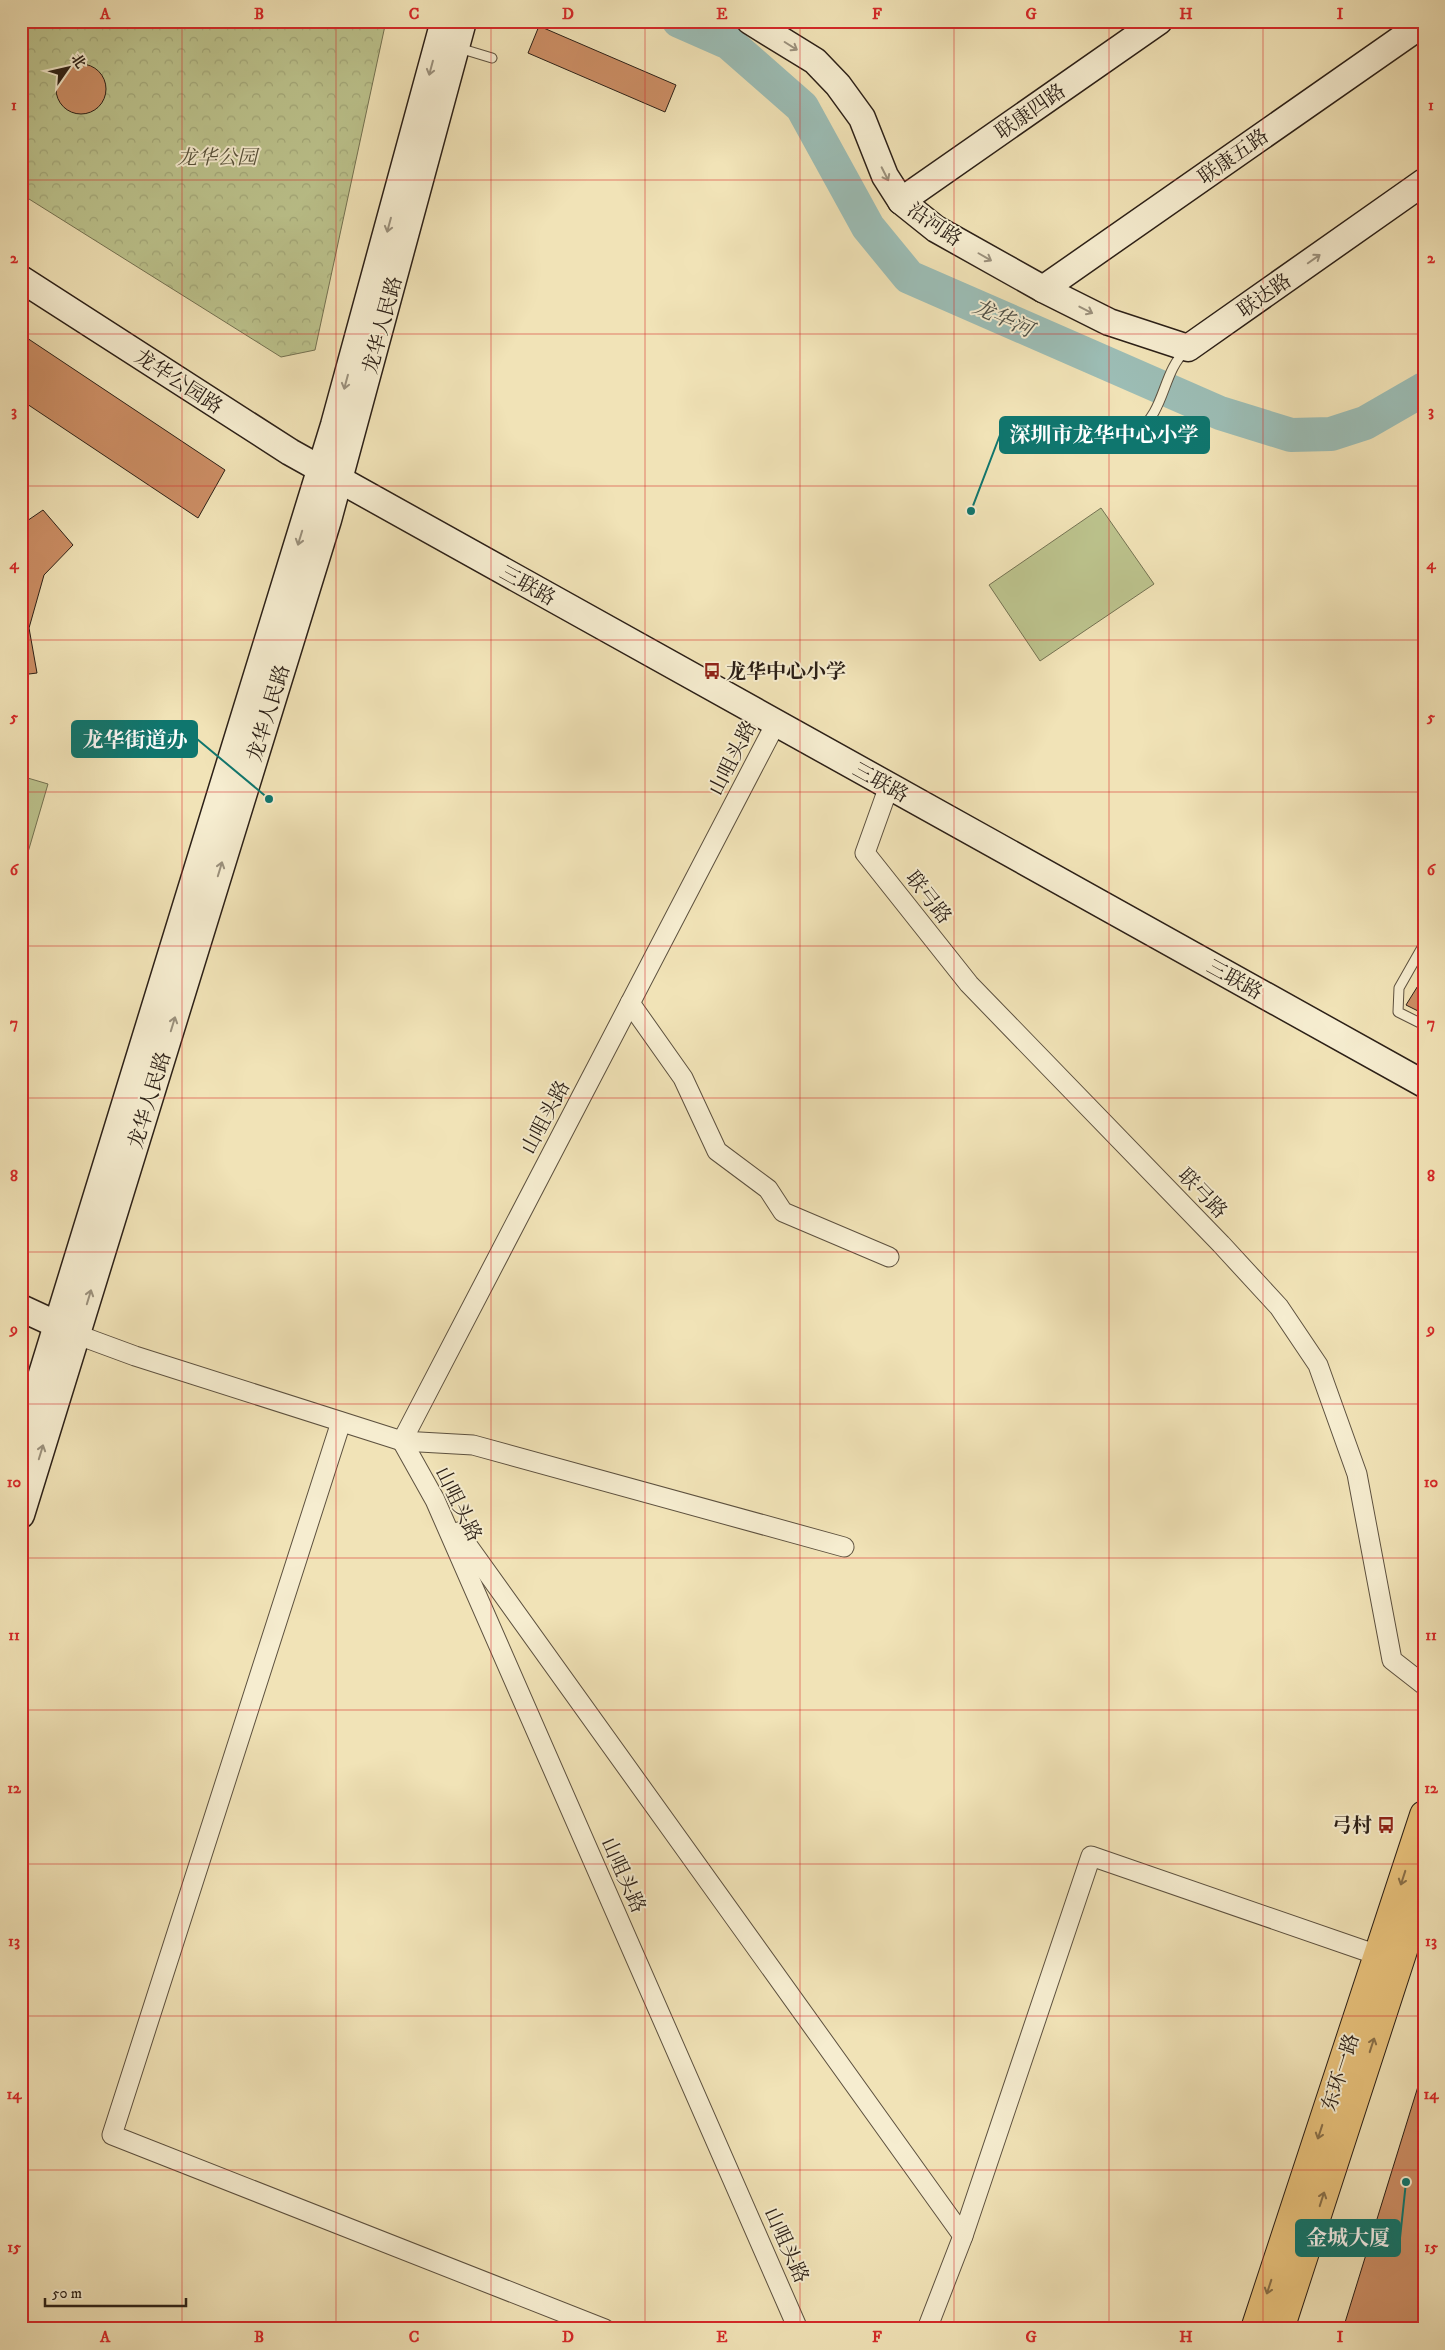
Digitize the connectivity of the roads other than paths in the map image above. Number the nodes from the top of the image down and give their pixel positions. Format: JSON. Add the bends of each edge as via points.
{"nodes":[{"id":1,"x":463,"y":21,"type":"edge"},
{"id":2,"x":750,"y":21,"type":"edge"},
{"id":3,"x":1159,"y":21,"type":"edge"},
{"id":4,"x":1424,"y":24,"type":"edge"},
{"id":5,"x":446,"y":37,"type":"edge"},
{"id":6,"x":492,"y":58,"type":"dead end"},
{"id":7,"x":1424,"y":182,"type":"edge"},
{"id":8,"x":901,"y":201,"type":"junction"},
{"id":9,"x":21,"y":279,"type":"edge"},
{"id":10,"x":1043,"y":289,"type":"junction"},
{"id":11,"x":1181,"y":358,"type":"junction"},
{"id":12,"x":1135,"y":434,"type":"dead end"},
{"id":13,"x":330,"y":474,"type":"junction"},
{"id":14,"x":776,"y":723,"type":"junction"},
{"id":15,"x":889,"y":786,"type":"junction"},
{"id":16,"x":1424,"y":944,"type":"edge"},
{"id":17,"x":630,"y":1002,"type":"junction"},
{"id":18,"x":1424,"y":1025,"type":"edge"},
{"id":19,"x":1424,"y":1084,"type":"edge"},
{"id":20,"x":889,"y":1257,"type":"dead end"},
{"id":21,"x":21,"y":1308,"type":"edge"},
{"id":22,"x":68,"y":1330,"type":"junction"},
{"id":23,"x":341,"y":1422,"type":"junction"},
{"id":24,"x":402,"y":1441,"type":"junction"},
{"id":25,"x":21,"y":1442,"type":"edge"},
{"id":26,"x":435,"y":1500,"type":"junction"},
{"id":27,"x":21,"y":1515,"type":"edge"},
{"id":28,"x":844,"y":1547,"type":"dead end"},
{"id":29,"x":1424,"y":1685,"type":"edge"},
{"id":30,"x":1424,"y":1815,"type":"edge"},
{"id":31,"x":1424,"y":1886,"type":"edge"},
{"id":32,"x":1388,"y":1959,"type":"junction"},
{"id":33,"x":964,"y":2236,"type":"junction"},
{"id":34,"x":605,"y":2329,"type":"edge"},
{"id":35,"x":798,"y":2329,"type":"edge"},
{"id":36,"x":927,"y":2329,"type":"edge"},
{"id":37,"x":1255,"y":2329,"type":"edge"},
{"id":38,"x":1280,"y":2329,"type":"edge"}],
"edges":[{"from":1,"to":5,"type":"street","name":"龙华人民路"},
{"from":2,"to":8,"type":"street","name":"沿河路","one_way":true,"via":[[815,61],[838,84],[862,118],[885,176]]},
{"from":3,"to":8,"type":"street","name":"联康四路"},
{"from":4,"to":10,"type":"street","name":"联康五路"},
{"from":5,"to":6,"type":"lane"},
{"from":5,"to":13,"type":"street","name":"龙华人民路"},
{"from":11,"to":7,"type":"street","name":"联达路","one_way":true},
{"from":8,"to":10,"type":"street","name":"沿河路","one_way":true,"via":[[936,229]]},
{"from":9,"to":13,"type":"street","name":"龙华公园路"},
{"from":10,"to":11,"type":"street","name":"沿河路","one_way":true},
{"from":11,"to":12,"type":"lane","via":[[1146,426]]},
{"from":13,"to":14,"type":"street","name":"三联路"},
{"from":13,"to":22,"type":"street","name":"龙华人民路"},
{"from":14,"to":15,"type":"street","name":"三联路"},
{"from":14,"to":17,"type":"street","name":"山咀头路"},
{"from":15,"to":19,"type":"street","name":"三联路"},
{"from":15,"to":29,"type":"street","name":"联弓路","via":[[865,853],[969,984],[1279,1307],[1318,1365],[1357,1474],[1392,1660]]},
{"from":16,"to":18,"type":"lane","via":[[1399,988],[1398,1012]]},
{"from":17,"to":20,"type":"street","via":[[683,1078],[717,1151],[768,1189],[783,1212]]},
{"from":17,"to":24,"type":"street","name":"山咀头路"},
{"from":21,"to":22,"type":"street"},
{"from":22,"to":23,"type":"street","via":[[135,1356]]},
{"from":22,"to":25,"type":"street","name":"龙华人民路"},
{"from":27,"to":22,"type":"street","name":"龙华人民路","one_way":true},
{"from":23,"to":24,"type":"street"},
{"from":23,"to":34,"type":"street","via":[[112,2135]]},
{"from":24,"to":26,"type":"street","name":"山咀头路"},
{"from":24,"to":28,"type":"street","via":[[473,1445]]},
{"from":26,"to":33,"type":"street"},
{"from":26,"to":35,"type":"street","name":"山咀头路"},
{"from":30,"to":32,"type":"main road","name":"东环一路","one_way":true},
{"from":31,"to":32,"type":"main road","name":"东环一路"},
{"from":32,"to":33,"type":"street","via":[[1091,1856]]},
{"from":32,"to":37,"type":"main road","name":"东环一路","one_way":true},
{"from":38,"to":32,"type":"main road","name":"东环一路","one_way":true},
{"from":33,"to":36,"type":"street"}]}
